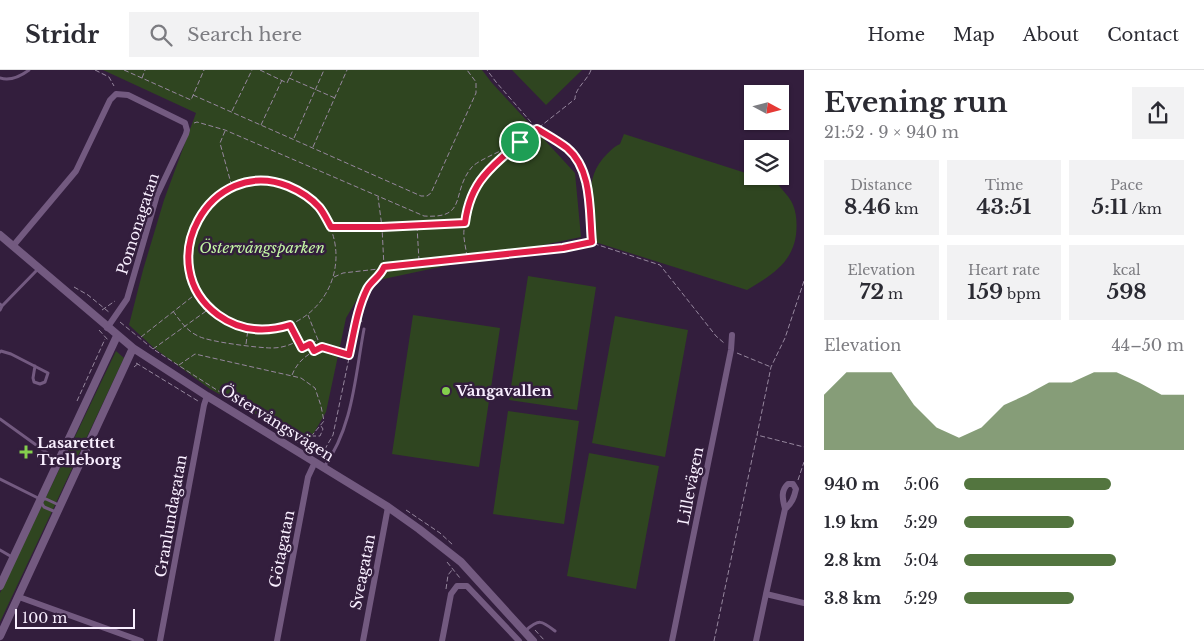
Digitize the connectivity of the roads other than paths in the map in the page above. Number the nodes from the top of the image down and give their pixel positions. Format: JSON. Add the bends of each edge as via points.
{"nodes":[{"id":1,"x":29,"y":70,"type":"edge"},
{"id":2,"x":0,"y":78,"type":"edge"},
{"id":3,"x":0,"y":235,"type":"edge"},
{"id":4,"x":13,"y":246,"type":"junction"},
{"id":5,"x":38,"y":269,"type":"junction"},
{"id":6,"x":1,"y":306,"type":"edge"},
{"id":7,"x":107,"y":328,"type":"junction"},
{"id":8,"x":364,"y":329,"type":"road end"},
{"id":9,"x":732,"y":335,"type":"dead end"},
{"id":10,"x":117,"y":336,"type":"junction"},
{"id":11,"x":133,"y":348,"type":"junction"},
{"id":12,"x":0,"y":352,"type":"edge"},
{"id":13,"x":35,"y":366,"type":"junction"},
{"id":14,"x":208,"y":396,"type":"junction"},
{"id":15,"x":0,"y":419,"type":"edge"},
{"id":16,"x":318,"y":459,"type":"junction"},
{"id":17,"x":58,"y":461,"type":"junction"},
{"id":18,"x":323,"y":468,"type":"junction"},
{"id":19,"x":0,"y":479,"type":"edge"},
{"id":20,"x":40,"y":499,"type":"junction"},
{"id":21,"x":388,"y":507,"type":"junction"},
{"id":22,"x":785,"y":509,"type":"junction"},
{"id":23,"x":59,"y":510,"type":"junction"},
{"id":24,"x":0,"y":550,"type":"edge"},
{"id":25,"x":13,"y":558,"type":"junction"},
{"id":26,"x":0,"y":586,"type":"edge"},
{"id":27,"x":766,"y":594,"type":"junction"},
{"id":28,"x":19,"y":597,"type":"junction"},
{"id":29,"x":804,"y":603,"type":"edge"},
{"id":30,"x":555,"y":631,"type":"dead end"},
{"id":31,"x":524,"y":632,"type":"junction"},
{"id":32,"x":0,"y":636,"type":"edge"},
{"id":33,"x":142,"y":641,"type":"edge"},
{"id":34,"x":160,"y":641,"type":"edge"},
{"id":35,"x":277,"y":641,"type":"edge"},
{"id":36,"x":363,"y":641,"type":"edge"},
{"id":37,"x":442,"y":641,"type":"edge"},
{"id":38,"x":519,"y":641,"type":"edge"},
{"id":39,"x":533,"y":641,"type":"edge"},
{"id":40,"x":672,"y":641,"type":"edge"},
{"id":41,"x":756,"y":641,"type":"edge"}],
"edges":[{"from":1,"to":2,"type":"lane","via":[[15,78]]},
{"from":3,"to":4,"type":"street","name":"Östervångsvägen"},
{"from":4,"to":5,"type":"street","name":"Östervångsvägen"},
{"from":4,"to":7,"type":"street","name":"Pomonagatan","via":[[76,170],[110,100],[116,94],[128,95],[182,120],[187,126],[186,134],[157,195],[127,299]]},
{"from":5,"to":6,"type":"lane"},
{"from":5,"to":7,"type":"street","name":"Östervångsvägen"},
{"from":7,"to":10,"type":"street","name":"Östervångsvägen"},
{"from":8,"to":18,"type":"lane","via":[[348,419],[341,439]]},
{"from":9,"to":40,"type":"street","name":"Lillevägen"},
{"from":10,"to":11,"type":"street","name":"Östervångsvägen"},
{"from":10,"to":17,"type":"street"},
{"from":11,"to":14,"type":"street","name":"Östervångsvägen"},
{"from":11,"to":23,"type":"street"},
{"from":12,"to":13,"type":"lane"},
{"from":13,"to":13,"type":"lane","via":[[48,373],[45,382],[34,382]]},
{"from":14,"to":16,"type":"street","name":"Östervångsvägen"},
{"from":14,"to":34,"type":"street","name":"Granlundagatan"},
{"from":15,"to":17,"type":"lane"},
{"from":16,"to":18,"type":"street","name":"Östervångsvägen"},
{"from":16,"to":35,"type":"street","name":"Götagatan","via":[[308,477]]},
{"from":17,"to":20,"type":"street"},
{"from":18,"to":21,"type":"street","name":"Östervångsvägen"},
{"from":19,"to":20,"type":"lane"},
{"from":20,"to":23,"type":"lane","via":[[46,499]]},
{"from":20,"to":23,"type":"lane","via":[[44,507]]},
{"from":20,"to":25,"type":"street"},
{"from":21,"to":31,"type":"street","name":"Östervångsvägen","via":[[461,562]]},
{"from":21,"to":36,"type":"street","name":"Sveagatan"},
{"from":22,"to":22,"type":"street","via":[[784,488],[793,484],[795,496]]},
{"from":22,"to":27,"type":"street"},
{"from":23,"to":28,"type":"street"},
{"from":24,"to":25,"type":"lane"},
{"from":25,"to":26,"type":"street"},
{"from":27,"to":29,"type":"street"},
{"from":27,"to":41,"type":"street"},
{"from":28,"to":32,"type":"street"},
{"from":28,"to":33,"type":"street"},
{"from":30,"to":31,"type":"lane","via":[[544,622],[537,622]]},
{"from":31,"to":39,"type":"street","name":"Östervångsvägen"},
{"from":37,"to":38,"type":"street","via":[[451,594],[457,586],[467,586]]}]}
